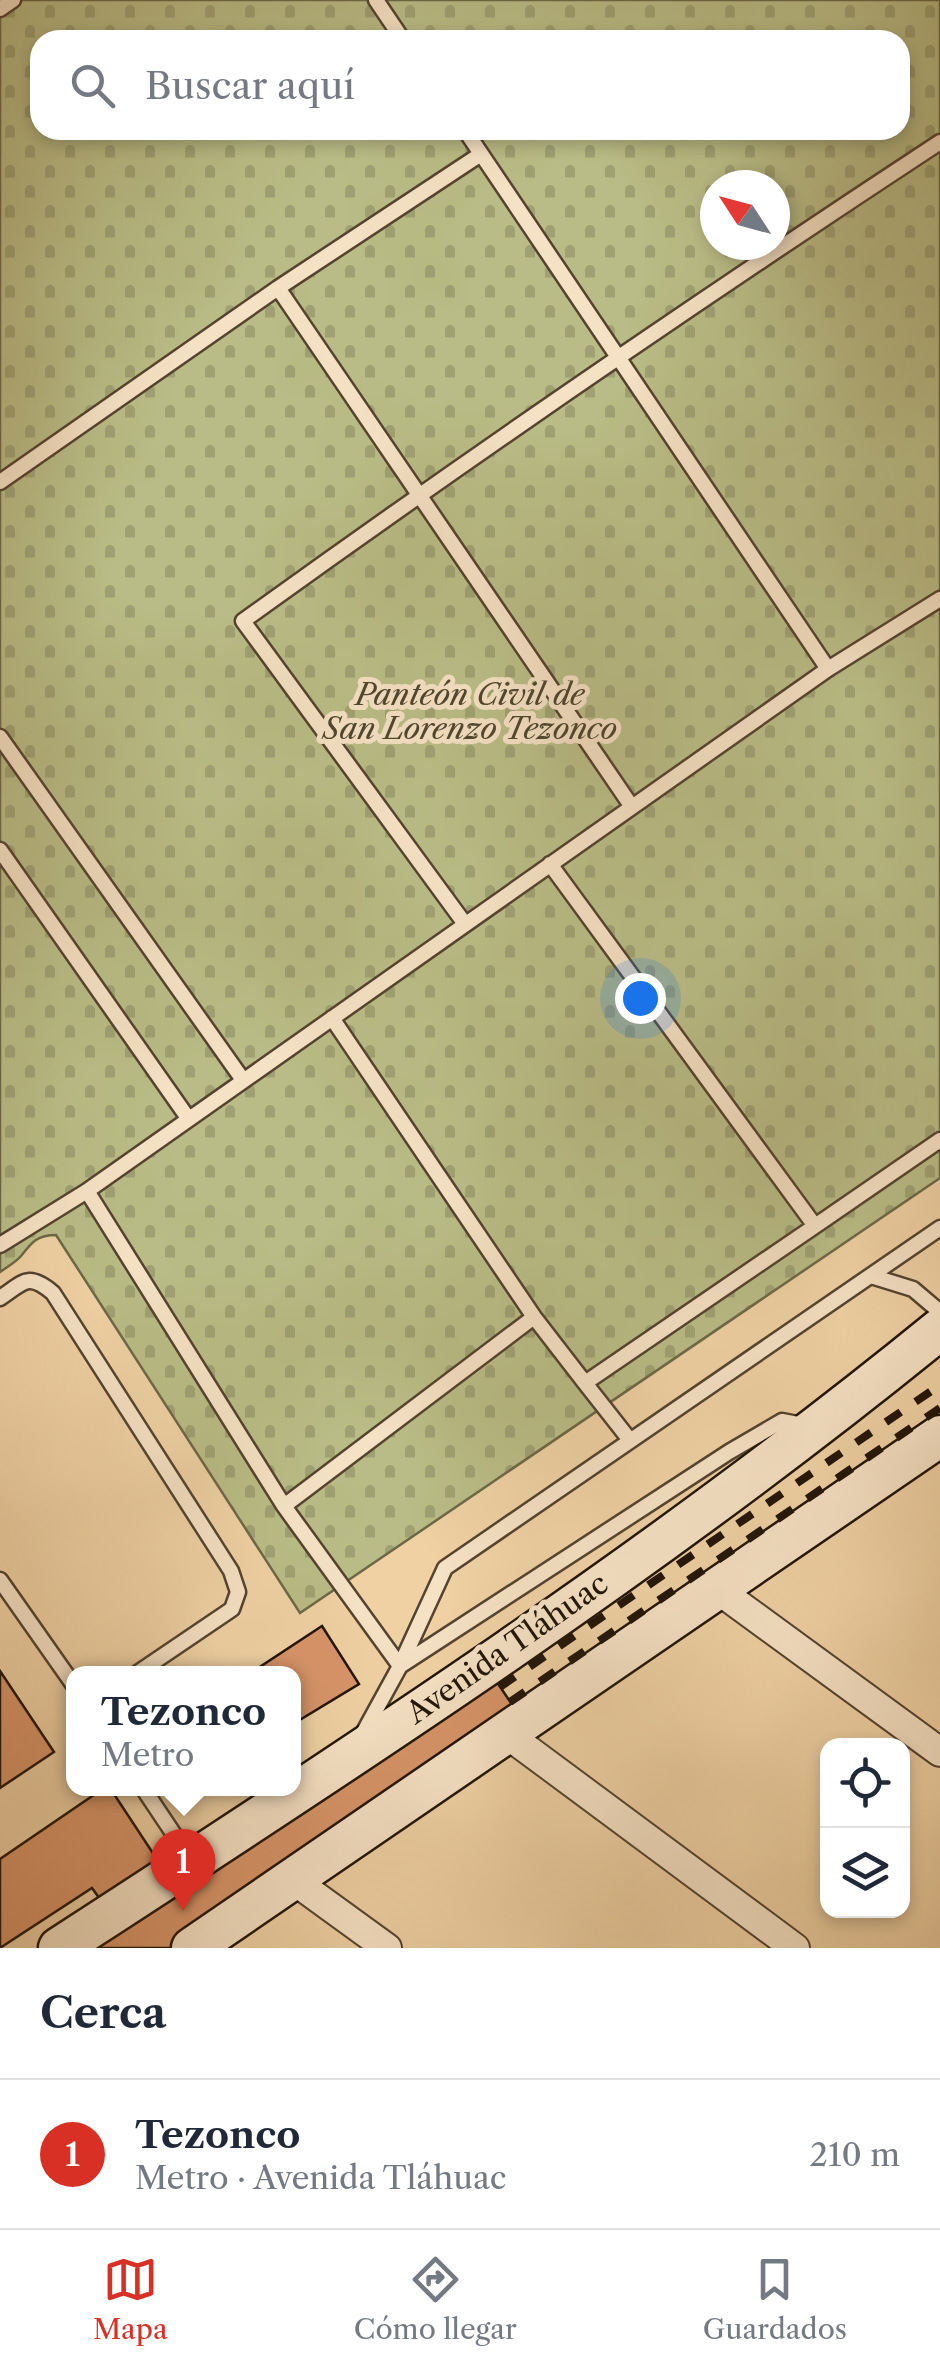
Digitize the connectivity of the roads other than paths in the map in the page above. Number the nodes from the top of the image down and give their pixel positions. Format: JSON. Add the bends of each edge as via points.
{"nodes":[{"id":1,"x":13,"y":0,"type":"edge"},
{"id":2,"x":376,"y":0,"type":"edge"},
{"id":3,"x":0,"y":9,"type":"edge"},
{"id":4,"x":396,"y":30,"type":"edge"},
{"id":5,"x":471,"y":140,"type":"edge"},
{"id":6,"x":940,"y":142,"type":"edge"},
{"id":7,"x":481,"y":154,"type":"junction"},
{"id":8,"x":278,"y":288,"type":"junction"},
{"id":9,"x":618,"y":358,"type":"junction"},
{"id":10,"x":0,"y":482,"type":"edge"},
{"id":11,"x":420,"y":494,"type":"junction"},
{"id":12,"x":940,"y":598,"type":"edge"},
{"id":13,"x":828,"y":669,"type":"junction"},
{"id":14,"x":0,"y":737,"type":"edge"},
{"id":15,"x":632,"y":807,"type":"junction"},
{"id":16,"x":0,"y":850,"type":"edge"},
{"id":17,"x":550,"y":864,"type":"junction"},
{"id":18,"x":465,"y":924,"type":"junction"},
{"id":19,"x":332,"y":1018,"type":"junction"},
{"id":20,"x":243,"y":1080,"type":"junction"},
{"id":21,"x":188,"y":1118,"type":"junction"},
{"id":22,"x":940,"y":1140,"type":"edge"},
{"id":23,"x":86,"y":1190,"type":"junction"},
{"id":24,"x":815,"y":1226,"type":"junction"},
{"id":25,"x":940,"y":1228,"type":"edge"},
{"id":26,"x":0,"y":1245,"type":"edge"},
{"id":27,"x":870,"y":1276,"type":"junction"},
{"id":28,"x":0,"y":1298,"type":"edge"},
{"id":29,"x":940,"y":1312,"type":"edge"},
{"id":30,"x":534,"y":1317,"type":"junction"},
{"id":31,"x":940,"y":1329,"type":"edge"},
{"id":32,"x":585,"y":1384,"type":"junction"},
{"id":33,"x":819,"y":1428,"type":"junction"},
{"id":34,"x":940,"y":1436,"type":"edge"},
{"id":35,"x":629,"y":1440,"type":"junction"},
{"id":36,"x":284,"y":1506,"type":"junction"},
{"id":37,"x":0,"y":1580,"type":"edge"},
{"id":38,"x":717,"y":1589,"type":"junction"},
{"id":39,"x":148,"y":1666,"type":"edge"},
{"id":40,"x":400,"y":1666,"type":"junction"},
{"id":41,"x":66,"y":1674,"type":"edge"},
{"id":42,"x":504,"y":1732,"type":"junction"},
{"id":43,"x":940,"y":1752,"type":"edge"},
{"id":44,"x":350,"y":1755,"type":"junction"},
{"id":45,"x":301,"y":1788,"type":"edge"},
{"id":46,"x":148,"y":1796,"type":"edge"},
{"id":47,"x":289,"y":1796,"type":"edge"},
{"id":48,"x":192,"y":1862,"type":"junction"},
{"id":49,"x":292,"y":1879,"type":"junction"},
{"id":50,"x":60,"y":1948,"type":"edge"},
{"id":51,"x":192,"y":1948,"type":"edge"},
{"id":52,"x":386,"y":1948,"type":"edge"},
{"id":53,"x":796,"y":1948,"type":"edge"}],
"edges":[{"from":1,"to":3,"type":"lane"},
{"from":2,"to":4,"type":"lane"},
{"from":5,"to":7,"type":"lane"},
{"from":6,"to":9,"type":"lane"},
{"from":7,"to":8,"type":"lane"},
{"from":7,"to":9,"type":"lane"},
{"from":8,"to":10,"type":"lane"},
{"from":8,"to":11,"type":"lane"},
{"from":9,"to":11,"type":"lane"},
{"from":9,"to":13,"type":"lane"},
{"from":11,"to":15,"type":"lane"},
{"from":11,"to":18,"type":"lane","via":[[243,620]]},
{"from":12,"to":13,"type":"lane"},
{"from":13,"to":15,"type":"lane"},
{"from":14,"to":20,"type":"lane"},
{"from":15,"to":17,"type":"lane"},
{"from":16,"to":21,"type":"lane"},
{"from":17,"to":18,"type":"lane"},
{"from":17,"to":24,"type":"lane"},
{"from":18,"to":19,"type":"lane"},
{"from":19,"to":20,"type":"lane"},
{"from":19,"to":30,"type":"lane"},
{"from":20,"to":21,"type":"lane"},
{"from":21,"to":23,"type":"lane"},
{"from":22,"to":24,"type":"lane"},
{"from":23,"to":26,"type":"lane"},
{"from":23,"to":36,"type":"lane"},
{"from":24,"to":32,"type":"lane"},
{"from":25,"to":27,"type":"lane"},
{"from":27,"to":29,"type":"lane","via":[[913,1289]]},
{"from":27,"to":35,"type":"lane"},
{"from":28,"to":39,"type":"lane","via":[[28,1280],[53,1293],[231,1571],[238,1592],[232,1609]]},
{"from":30,"to":32,"type":"lane"},
{"from":30,"to":36,"type":"lane"},
{"from":31,"to":33,"type":"main road","name":"Avenida Tláhuac"},
{"from":32,"to":35,"type":"lane"},
{"from":33,"to":40,"type":"lane","via":[[782,1422],[755,1436]]},
{"from":33,"to":44,"type":"main road","name":"Avenida Tláhuac"},
{"from":34,"to":38,"type":"main road"},
{"from":35,"to":40,"type":"lane","via":[[445,1568]]},
{"from":36,"to":40,"type":"lane"},
{"from":37,"to":41,"type":"lane"},
{"from":38,"to":42,"type":"main road"},
{"from":38,"to":43,"type":"street"},
{"from":40,"to":44,"type":"lane"},
{"from":42,"to":49,"type":"main road"},
{"from":42,"to":53,"type":"street"},
{"from":44,"to":45,"type":"main road","name":"Avenida Tláhuac"},
{"from":46,"to":48,"type":"lane"},
{"from":47,"to":48,"type":"main road","name":"Avenida Tláhuac"},
{"from":48,"to":50,"type":"main road","name":"Avenida Tláhuac"},
{"from":49,"to":51,"type":"main road"},
{"from":49,"to":52,"type":"street"}]}
